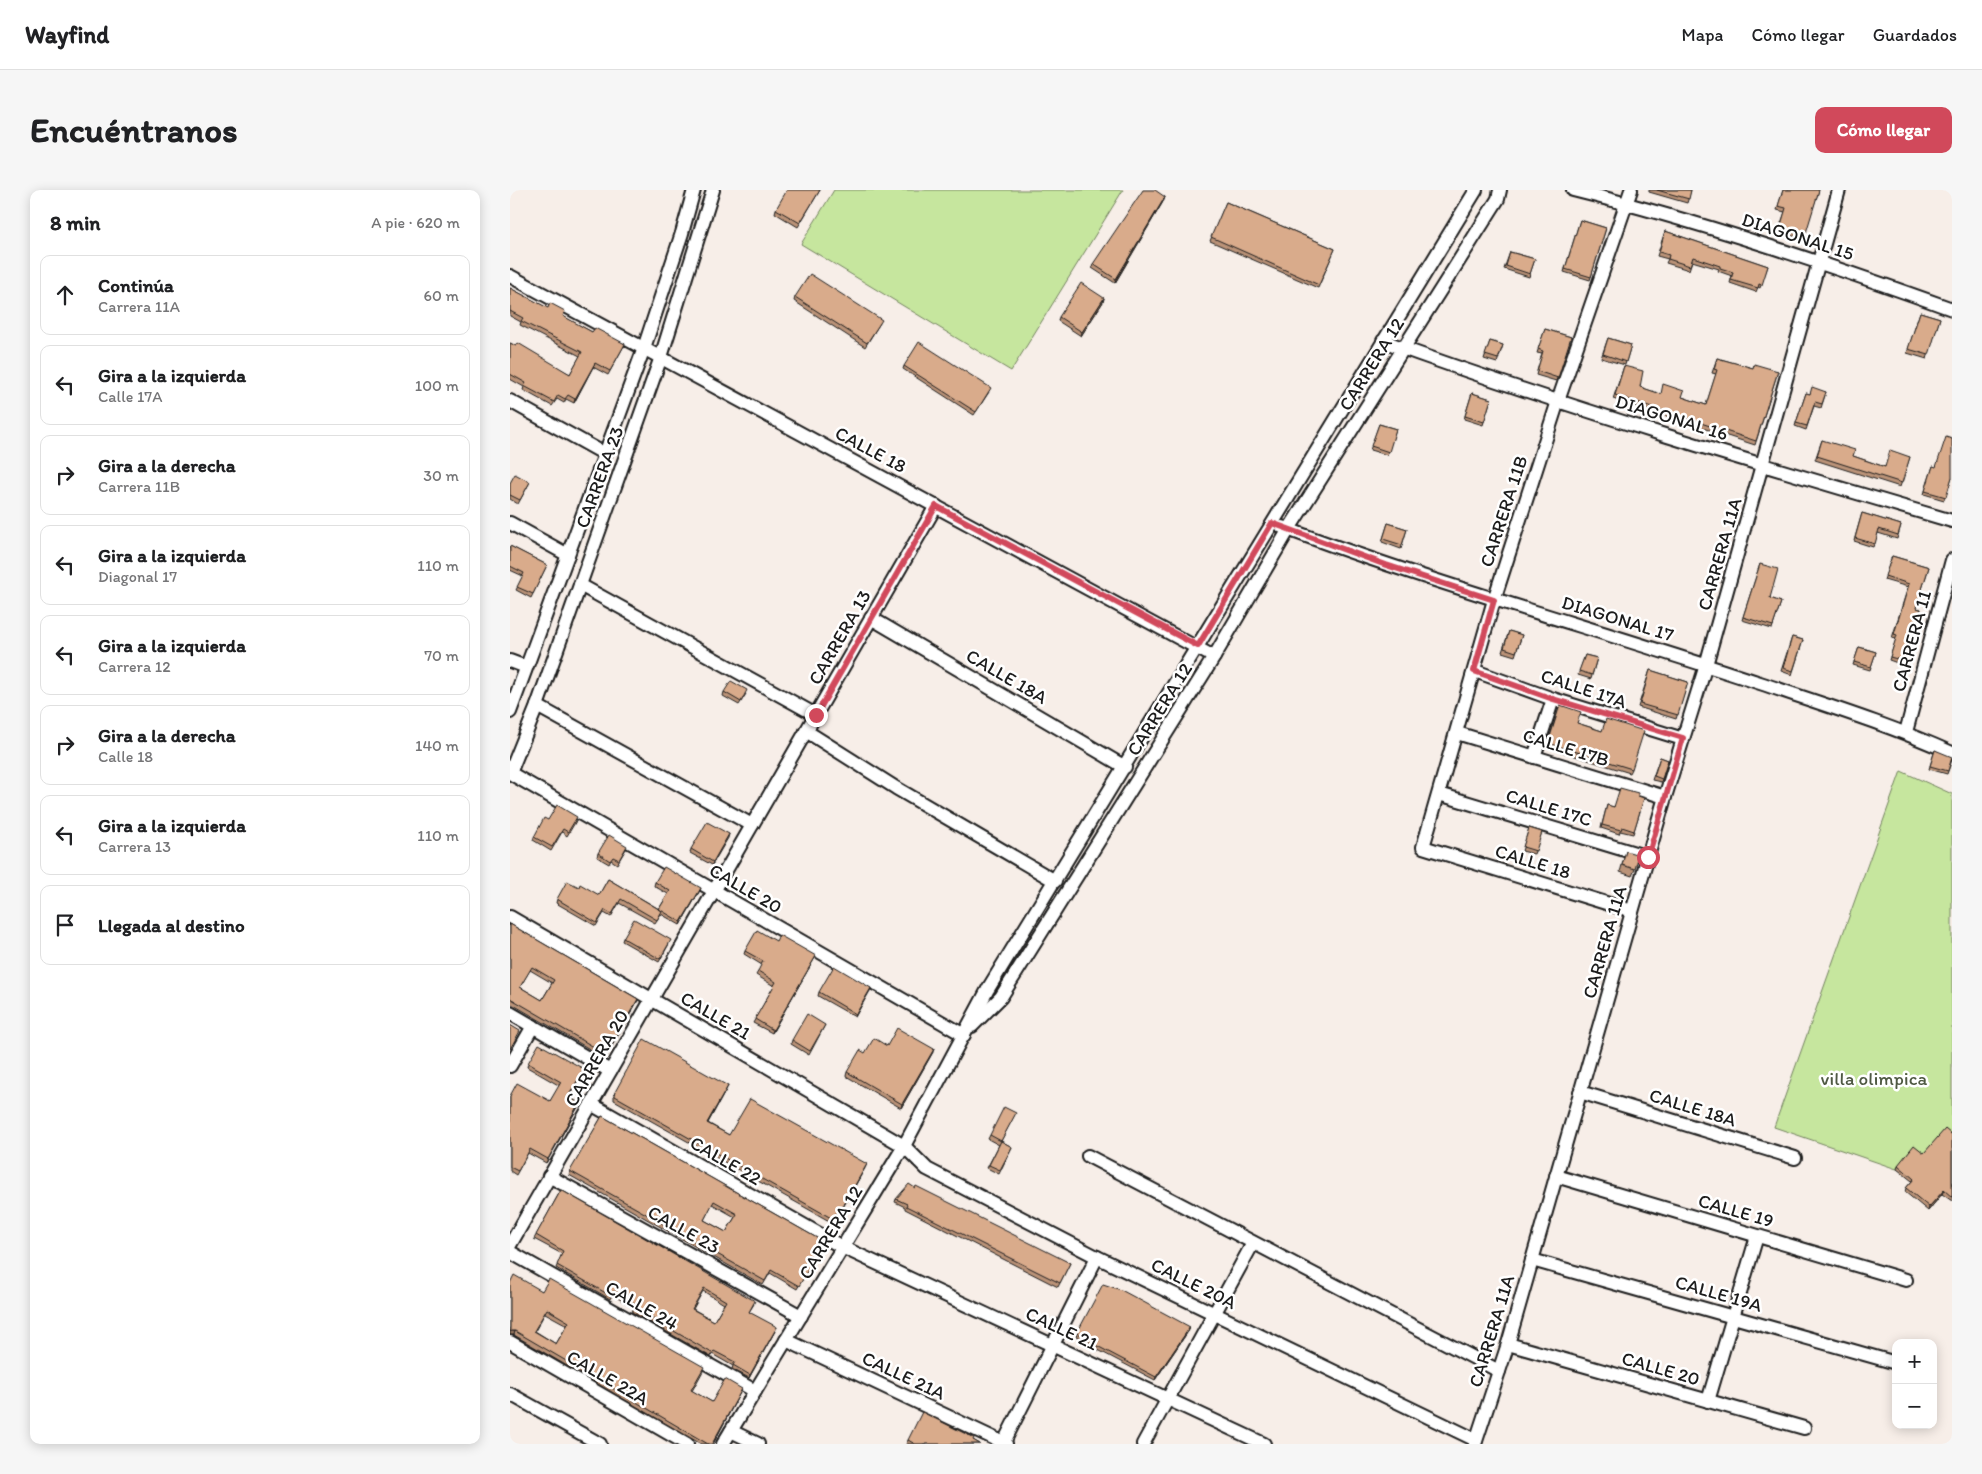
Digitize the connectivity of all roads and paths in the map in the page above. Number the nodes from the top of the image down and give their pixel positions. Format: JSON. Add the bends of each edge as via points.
{"nodes":[{"id":1,"x":694,"y":190,"type":"edge"},
{"id":2,"x":712,"y":190,"type":"edge"},
{"id":3,"x":1476,"y":190,"type":"edge"},
{"id":4,"x":1500,"y":190,"type":"edge"},
{"id":5,"x":1573,"y":190,"type":"edge"},
{"id":6,"x":1632,"y":190,"type":"edge"},
{"id":7,"x":1839,"y":190,"type":"edge"},
{"id":8,"x":1627,"y":204,"type":"junction"},
{"id":9,"x":1820,"y":261,"type":"junction"},
{"id":10,"x":510,"y":276,"type":"edge"},
{"id":11,"x":1952,"y":309,"type":"edge"},
{"id":12,"x":1383,"y":341,"type":"junction"},
{"id":13,"x":644,"y":348,"type":"junction"},
{"id":14,"x":1404,"y":349,"type":"junction"},
{"id":15,"x":661,"y":357,"type":"junction"},
{"id":16,"x":510,"y":401,"type":"edge"},
{"id":17,"x":1558,"y":401,"type":"junction"},
{"id":18,"x":605,"y":454,"type":"junction"},
{"id":19,"x":1764,"y":466,"type":"junction"},
{"id":20,"x":936,"y":506,"type":"junction"},
{"id":21,"x":1952,"y":521,"type":"edge"},
{"id":22,"x":510,"y":523,"type":"edge"},
{"id":23,"x":1272,"y":523,"type":"junction"},
{"id":24,"x":1289,"y":530,"type":"junction"},
{"id":25,"x":568,"y":555,"type":"junction"},
{"id":26,"x":1952,"y":560,"type":"edge"},
{"id":27,"x":580,"y":585,"type":"junction"},
{"id":28,"x":1494,"y":600,"type":"junction"},
{"id":29,"x":871,"y":618,"type":"junction"},
{"id":30,"x":1198,"y":646,"type":"junction"},
{"id":31,"x":1214,"y":657,"type":"junction"},
{"id":32,"x":510,"y":660,"type":"edge"},
{"id":33,"x":1706,"y":665,"type":"junction"},
{"id":34,"x":526,"y":667,"type":"junction"},
{"id":35,"x":1474,"y":671,"type":"junction"},
{"id":36,"x":1553,"y":699,"type":"junction"},
{"id":37,"x":537,"y":706,"type":"junction"},
{"id":38,"x":510,"y":712,"type":"edge"},
{"id":39,"x":816,"y":715,"type":"junction"},
{"id":40,"x":806,"y":731,"type":"junction"},
{"id":41,"x":1906,"y":732,"type":"junction"},
{"id":42,"x":1457,"y":733,"type":"junction"},
{"id":43,"x":1683,"y":738,"type":"junction"},
{"id":44,"x":1952,"y":753,"type":"edge"},
{"id":45,"x":1534,"y":757,"type":"junction"},
{"id":46,"x":1124,"y":767,"type":"junction"},
{"id":47,"x":510,"y":773,"type":"edge"},
{"id":48,"x":1439,"y":794,"type":"junction"},
{"id":49,"x":1665,"y":797,"type":"junction"},
{"id":50,"x":752,"y":825,"type":"junction"},
{"id":51,"x":1423,"y":847,"type":"joint"},
{"id":52,"x":1648,"y":857,"type":"junction"},
{"id":53,"x":1055,"y":880,"type":"junction"},
{"id":54,"x":714,"y":891,"type":"junction"},
{"id":55,"x":1632,"y":911,"type":"junction"},
{"id":56,"x":510,"y":917,"type":"edge"},
{"id":57,"x":651,"y":999,"type":"junction"},
{"id":58,"x":510,"y":1013,"type":"edge"},
{"id":59,"x":532,"y":1026,"type":"junction"},
{"id":60,"x":964,"y":1035,"type":"junction"},
{"id":61,"x":510,"y":1066,"type":"edge"},
{"id":62,"x":610,"y":1071,"type":"junction"},
{"id":63,"x":1580,"y":1092,"type":"junction"},
{"id":64,"x":591,"y":1104,"type":"junction"},
{"id":65,"x":904,"y":1146,"type":"junction"},
{"id":66,"x":1088,"y":1156,"type":"dead end"},
{"id":67,"x":1795,"y":1158,"type":"dead end"},
{"id":68,"x":550,"y":1176,"type":"junction"},
{"id":69,"x":1556,"y":1176,"type":"junction"},
{"id":70,"x":1757,"y":1236,"type":"junction"},
{"id":71,"x":1253,"y":1243,"type":"junction"},
{"id":72,"x":510,"y":1244,"type":"edge"},
{"id":73,"x":842,"y":1247,"type":"junction"},
{"id":74,"x":510,"y":1252,"type":"edge"},
{"id":75,"x":1097,"y":1257,"type":"junction"},
{"id":76,"x":1532,"y":1260,"type":"junction"},
{"id":77,"x":1906,"y":1280,"type":"dead end"},
{"id":78,"x":1214,"y":1313,"type":"junction"},
{"id":79,"x":801,"y":1316,"type":"junction"},
{"id":80,"x":1734,"y":1317,"type":"junction"},
{"id":81,"x":786,"y":1340,"type":"junction"},
{"id":82,"x":510,"y":1342,"type":"edge"},
{"id":83,"x":1054,"y":1344,"type":"junction"},
{"id":84,"x":1508,"y":1344,"type":"junction"},
{"id":85,"x":1892,"y":1361,"type":"edge"},
{"id":86,"x":1499,"y":1371,"type":"junction"},
{"id":87,"x":755,"y":1391,"type":"junction"},
{"id":88,"x":510,"y":1394,"type":"edge"},
{"id":89,"x":1168,"y":1398,"type":"junction"},
{"id":90,"x":1708,"y":1401,"type":"junction"},
{"id":91,"x":1804,"y":1428,"type":"dead end"},
{"id":92,"x":731,"y":1431,"type":"junction"},
{"id":93,"x":1476,"y":1442,"type":"edge"},
{"id":94,"x":600,"y":1444,"type":"edge"},
{"id":95,"x":687,"y":1444,"type":"edge"},
{"id":96,"x":723,"y":1444,"type":"edge"},
{"id":97,"x":758,"y":1444,"type":"edge"},
{"id":98,"x":1004,"y":1444,"type":"edge"},
{"id":99,"x":1143,"y":1444,"type":"edge"},
{"id":100,"x":1264,"y":1444,"type":"edge"}],
"edges":[{"from":1,"to":13,"type":"street","name":"CARRERA 23"},
{"from":2,"to":15,"type":"street","name":"CARRERA 23"},
{"from":3,"to":12,"type":"street","name":"CARRERA 12"},
{"from":4,"to":14,"type":"street","name":"CARRERA 12","via":[[1498,199]]},
{"from":5,"to":8,"type":"street","name":"DIAGONAL 15"},
{"from":6,"to":8,"type":"street","name":"CARRERA 11B"},
{"from":7,"to":9,"type":"street","name":"CARRERA 11A"},
{"from":8,"to":9,"type":"street","name":"DIAGONAL 15"},
{"from":8,"to":17,"type":"street","name":"CARRERA 11B"},
{"from":9,"to":11,"type":"street","name":"DIAGONAL 15"},
{"from":9,"to":19,"type":"street","name":"CARRERA 11A"},
{"from":10,"to":13,"type":"street","name":"CALLE 18"},
{"from":12,"to":14,"type":"street","name":"DIAGONAL 16"},
{"from":12,"to":23,"type":"street","name":"CARRERA 12"},
{"from":13,"to":15,"type":"street","name":"CALLE 18"},
{"from":13,"to":18,"type":"street","name":"CARRERA 23"},
{"from":14,"to":17,"type":"street","name":"DIAGONAL 16"},
{"from":14,"to":24,"type":"street","name":"CARRERA 12"},
{"from":15,"to":20,"type":"street","name":"CALLE 18"},
{"from":15,"to":27,"type":"street","name":"CARRERA 23"},
{"from":16,"to":18,"type":"street"},
{"from":17,"to":19,"type":"street","name":"DIAGONAL 16"},
{"from":17,"to":28,"type":"street","name":"CARRERA 11B"},
{"from":18,"to":25,"type":"street","name":"CARRERA 23"},
{"from":19,"to":21,"type":"street","name":"DIAGONAL 16"},
{"from":19,"to":33,"type":"street","name":"CARRERA 11A"},
{"from":20,"to":29,"type":"street","name":"CARRERA 13"},
{"from":20,"to":30,"type":"street","name":"CALLE 18"},
{"from":22,"to":25,"type":"street"},
{"from":23,"to":24,"type":"street","name":"DIAGONAL 17"},
{"from":23,"to":30,"type":"street","name":"CARRERA 12"},
{"from":24,"to":28,"type":"street","name":"DIAGONAL 17"},
{"from":24,"to":31,"type":"street","name":"CARRERA 12"},
{"from":25,"to":34,"type":"street","name":"CARRERA 23"},
{"from":26,"to":41,"type":"street","name":"CARRERA 11"},
{"from":27,"to":37,"type":"street","name":"CARRERA 23"},
{"from":27,"to":39,"type":"street"},
{"from":28,"to":33,"type":"street","name":"DIAGONAL 17"},
{"from":28,"to":35,"type":"street","name":"CARRERA 11B"},
{"from":29,"to":39,"type":"street","name":"CARRERA 13"},
{"from":29,"to":46,"type":"street","name":"CALLE 18A"},
{"from":30,"to":31,"type":"street","name":"CALLE 18"},
{"from":30,"to":46,"type":"street","name":"CARRERA 12"},
{"from":31,"to":60,"type":"street","name":"CARRERA 12","via":[[1002,997]]},
{"from":32,"to":34,"type":"street"},
{"from":33,"to":41,"type":"street","name":"DIAGONAL 17"},
{"from":33,"to":43,"type":"street","name":"CARRERA 11A"},
{"from":34,"to":38,"type":"street","name":"CARRERA 23"},
{"from":35,"to":36,"type":"street","name":"CALLE 17A"},
{"from":35,"to":42,"type":"street","name":"CARRERA 11B"},
{"from":36,"to":43,"type":"street","name":"CALLE 17A"},
{"from":36,"to":45,"type":"street"},
{"from":37,"to":47,"type":"street","name":"CARRERA 23"},
{"from":37,"to":50,"type":"street"},
{"from":39,"to":40,"type":"street","name":"CARRERA 13"},
{"from":40,"to":50,"type":"street","name":"CARRERA 13"},
{"from":40,"to":53,"type":"street","via":[[896,788]]},
{"from":41,"to":44,"type":"street","name":"DIAGONAL 17"},
{"from":42,"to":45,"type":"street","name":"CALLE 17B"},
{"from":42,"to":48,"type":"street","name":"CARRERA 11B"},
{"from":43,"to":49,"type":"street","name":"CARRERA 11A"},
{"from":45,"to":49,"type":"street","name":"CALLE 17B"},
{"from":46,"to":53,"type":"street","name":"CARRERA 12"},
{"from":47,"to":54,"type":"street","name":"CALLE 20"},
{"from":48,"to":51,"type":"street","name":"CARRERA 11B"},
{"from":48,"to":52,"type":"street","name":"CALLE 17C"},
{"from":49,"to":52,"type":"street","name":"CARRERA 11A"},
{"from":50,"to":54,"type":"street","name":"CARRERA 13"},
{"from":51,"to":55,"type":"street","name":"CALLE 18"},
{"from":52,"to":55,"type":"street","name":"CARRERA 11A"},
{"from":53,"to":60,"type":"street","name":"CARRERA 12","via":[[988,989]]},
{"from":54,"to":57,"type":"street","name":"CARRERA 20"},
{"from":54,"to":60,"type":"street","name":"CALLE 20"},
{"from":55,"to":63,"type":"street","name":"CARRERA 11A"},
{"from":56,"to":57,"type":"street","name":"CALLE 21"},
{"from":57,"to":62,"type":"street","name":"CARRERA 20"},
{"from":57,"to":65,"type":"street","name":"CALLE 21"},
{"from":58,"to":59,"type":"street"},
{"from":59,"to":61,"type":"street"},
{"from":59,"to":62,"type":"street"},
{"from":60,"to":65,"type":"street","name":"CARRERA 12"},
{"from":62,"to":64,"type":"street","name":"CARRERA 20"},
{"from":63,"to":67,"type":"street","name":"CALLE 18A"},
{"from":63,"to":69,"type":"street","name":"CARRERA 11A"},
{"from":64,"to":68,"type":"street","name":"CARRERA 20"},
{"from":64,"to":73,"type":"street","name":"CALLE 22"},
{"from":65,"to":73,"type":"street","name":"CARRERA 12"},
{"from":65,"to":75,"type":"street","name":"CALLE 20A","via":[[928,1169]]},
{"from":66,"to":71,"type":"street"},
{"from":68,"to":72,"type":"street","name":"CARRERA 20"},
{"from":68,"to":79,"type":"street","name":"CALLE 23"},
{"from":69,"to":70,"type":"street","name":"CALLE 19"},
{"from":69,"to":76,"type":"street","name":"CARRERA 11A"},
{"from":70,"to":77,"type":"street","name":"CALLE 19"},
{"from":70,"to":80,"type":"street"},
{"from":71,"to":78,"type":"street"},
{"from":71,"to":86,"type":"street"},
{"from":73,"to":79,"type":"street","name":"CARRERA 12"},
{"from":73,"to":83,"type":"street","name":"CALLE 21"},
{"from":74,"to":87,"type":"street","name":"CALLE 24"},
{"from":75,"to":78,"type":"street","name":"CALLE 20A"},
{"from":75,"to":83,"type":"street"},
{"from":76,"to":80,"type":"street","name":"CALLE 19A"},
{"from":76,"to":84,"type":"street","name":"CARRERA 11A"},
{"from":78,"to":89,"type":"street"},
{"from":78,"to":93,"type":"street","name":"CALLE 20A"},
{"from":79,"to":81,"type":"street","name":"CARRERA 12"},
{"from":80,"to":85,"type":"street","name":"CALLE 19A"},
{"from":80,"to":90,"type":"street"},
{"from":81,"to":87,"type":"street","name":"CARRERA 12"},
{"from":81,"to":98,"type":"street","name":"CALLE 21A"},
{"from":82,"to":95,"type":"street","name":"CALLE 22A"},
{"from":83,"to":89,"type":"street","name":"CALLE 21"},
{"from":83,"to":98,"type":"street"},
{"from":84,"to":86,"type":"street","name":"CARRERA 11A"},
{"from":84,"to":90,"type":"street","name":"CALLE 20"},
{"from":86,"to":93,"type":"street","name":"CARRERA 11A"},
{"from":87,"to":92,"type":"street","name":"CARRERA 12"},
{"from":88,"to":94,"type":"street"},
{"from":89,"to":99,"type":"street"},
{"from":89,"to":100,"type":"street","name":"CALLE 21"},
{"from":90,"to":91,"type":"street","name":"CALLE 20"},
{"from":92,"to":96,"type":"street","name":"CARRERA 12"},
{"from":92,"to":97,"type":"street"}]}
